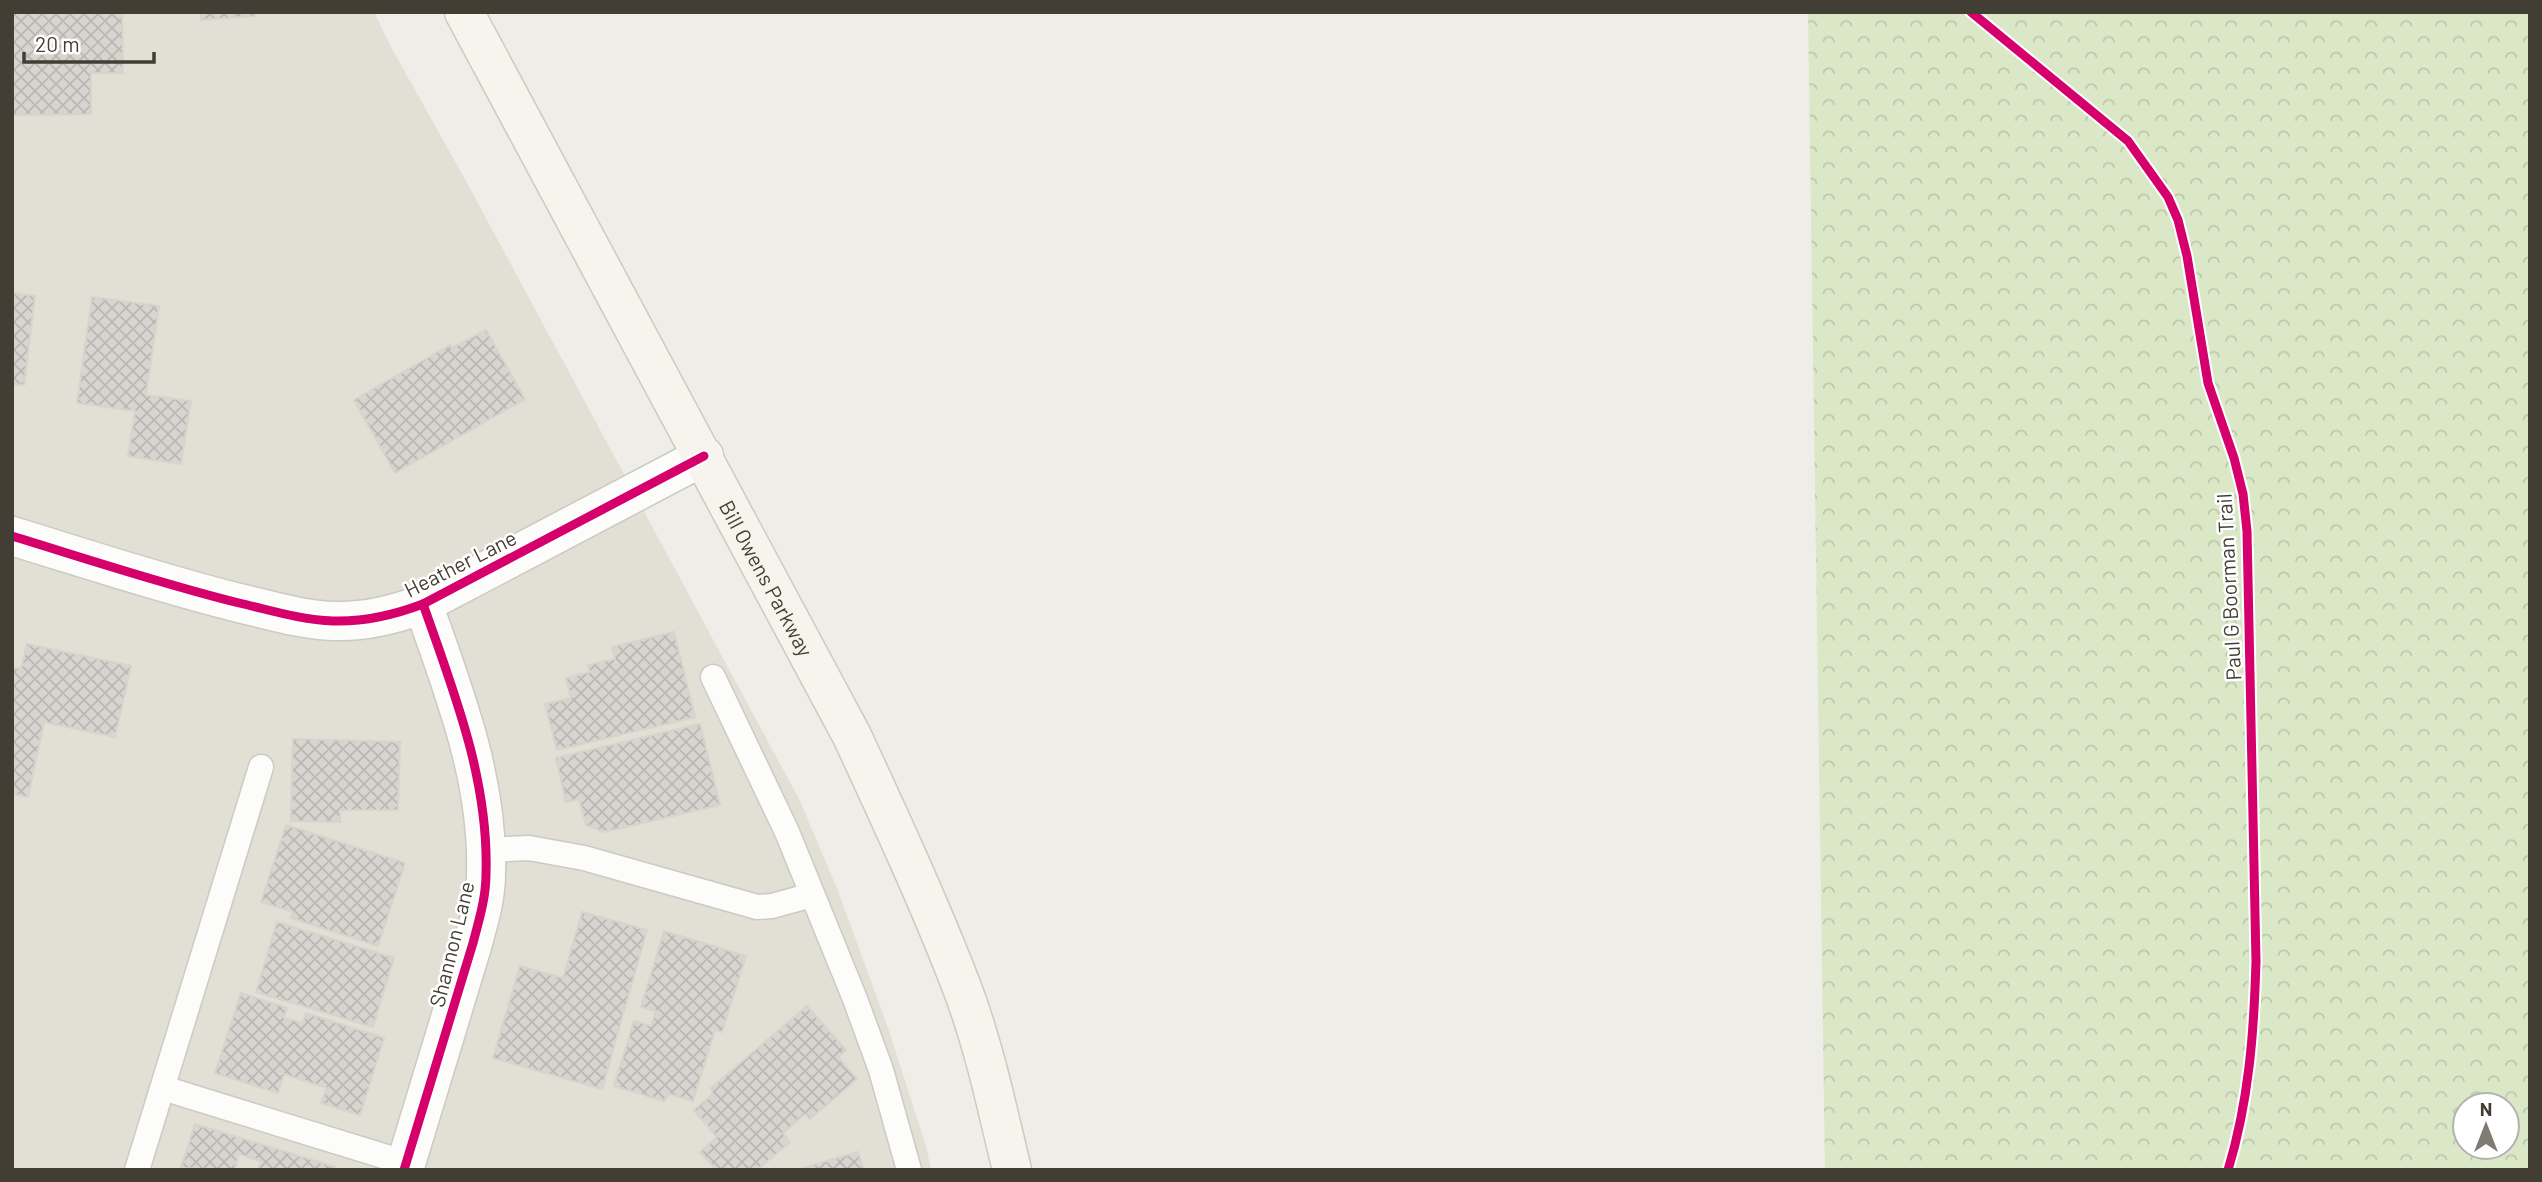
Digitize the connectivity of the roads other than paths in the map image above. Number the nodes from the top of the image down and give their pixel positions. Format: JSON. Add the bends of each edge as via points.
{"nodes":[{"id":1,"x":464,"y":12,"type":"edge"},
{"id":2,"x":704,"y":456,"type":"junction"},
{"id":3,"x":12,"y":536,"type":"edge"},
{"id":4,"x":423,"y":604,"type":"junction"},
{"id":5,"x":713,"y":677,"type":"dead end"},
{"id":6,"x":261,"y":767,"type":"dead end"},
{"id":7,"x":486,"y":850,"type":"junction"},
{"id":8,"x":812,"y":895,"type":"junction"},
{"id":9,"x":163,"y":1088,"type":"junction"},
{"id":10,"x":413,"y":1167,"type":"edge"},
{"id":11,"x":138,"y":1170,"type":"edge"},
{"id":12,"x":909,"y":1170,"type":"edge"},
{"id":13,"x":1012,"y":1170,"type":"edge"}],
"edges":[{"from":1,"to":2,"type":"main road","name":"Bill Owens Parkway"},
{"from":2,"to":4,"type":"street","name":"Heather Lane"},
{"from":2,"to":13,"type":"main road","name":"Bill Owens Parkway","via":[[852,736],[897,832],[966,999]]},
{"from":3,"to":4,"type":"street","name":"Heather Lane","via":[[182,589],[297,617],[366,619]]},
{"from":4,"to":7,"type":"street","name":"Shannon Lane","via":[[470,745]]},
{"from":5,"to":8,"type":"lane","via":[[788,832]]},
{"from":6,"to":9,"type":"lane"},
{"from":7,"to":8,"type":"lane","via":[[529,848],[584,858],[757,907]]},
{"from":7,"to":10,"type":"street","name":"Shannon Lane","via":[[482,908]]},
{"from":8,"to":12,"type":"lane","via":[[881,1070]]},
{"from":9,"to":10,"type":"lane"},
{"from":9,"to":11,"type":"lane"}]}
